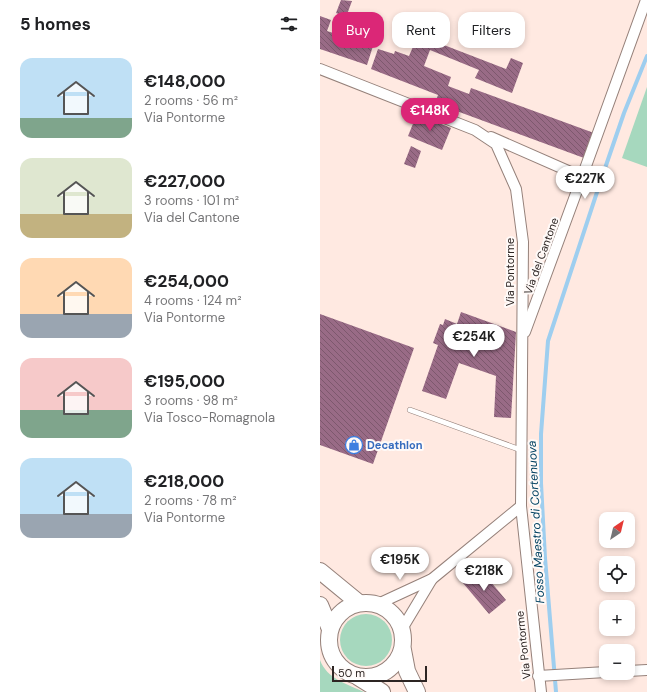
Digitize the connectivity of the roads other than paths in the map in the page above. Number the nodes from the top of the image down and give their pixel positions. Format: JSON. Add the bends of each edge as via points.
{"nodes":[{"id":1,"x":646,"y":0,"type":"edge"},
{"id":2,"x":320,"y":69,"type":"edge"},
{"id":3,"x":475,"y":130,"type":"junction"},
{"id":4,"x":582,"y":177,"type":"junction"},
{"id":5,"x":522,"y":339,"type":"junction"},
{"id":6,"x":410,"y":410,"type":"dead end"},
{"id":7,"x":521,"y":450,"type":"junction"},
{"id":8,"x":521,"y":506,"type":"junction"},
{"id":9,"x":320,"y":571,"type":"edge"},
{"id":10,"x":432,"y":579,"type":"junction"},
{"id":11,"x":359,"y":603,"type":"junction"},
{"id":12,"x":378,"y":604,"type":"junction"},
{"id":13,"x":320,"y":605,"type":"edge"},
{"id":14,"x":330,"y":629,"type":"junction"},
{"id":15,"x":402,"y":629,"type":"junction"},
{"id":16,"x":402,"y":650,"type":"junction"},
{"id":17,"x":647,"y":670,"type":"edge"},
{"id":18,"x":635,"y":671,"type":"edge"},
{"id":19,"x":599,"y":672,"type":"edge"},
{"id":20,"x":543,"y":676,"type":"junction"},
{"id":21,"x":358,"y":677,"type":"junction"},
{"id":22,"x":382,"y":692,"type":"edge"},
{"id":23,"x":417,"y":692,"type":"edge"},
{"id":24,"x":541,"y":692,"type":"edge"}],
"edges":[{"from":1,"to":4,"type":"street","name":"Via del Cantone"},
{"from":2,"to":3,"type":"street","name":"Via Pontorme"},
{"from":3,"to":4,"type":"street"},
{"from":3,"to":5,"type":"street","name":"Via Pontorme","via":[[496,144],[516,189],[524,242]]},
{"from":4,"to":5,"type":"street","name":"Via del Cantone"},
{"from":5,"to":7,"type":"street","name":"Via Pontorme"},
{"from":6,"to":7,"type":"lane"},
{"from":7,"to":8,"type":"street","name":"Via Pontorme"},
{"from":8,"to":10,"type":"street"},
{"from":8,"to":20,"type":"street","name":"Via Pontorme"},
{"from":9,"to":11,"type":"main road"},
{"from":10,"to":12,"type":"street"},
{"from":10,"to":15,"type":"street"},
{"from":11,"to":12,"type":"main road"},
{"from":11,"to":14,"type":"main road","via":[[344,610],[335,618]]},
{"from":12,"to":15,"type":"main road","via":[[390,611]]},
{"from":13,"to":14,"type":"main road"},
{"from":14,"to":21,"type":"main road","via":[[328,641],[337,664],[346,672]]},
{"from":15,"to":16,"type":"main road"},
{"from":16,"to":21,"type":"main road","via":[[392,667],[382,674]]},
{"from":16,"to":23,"type":"main road"},
{"from":17,"to":18,"type":"street"},
{"from":19,"to":20,"type":"street"},
{"from":20,"to":24,"type":"street","name":"Via Pontorme"},
{"from":21,"to":22,"type":"main road"}]}
